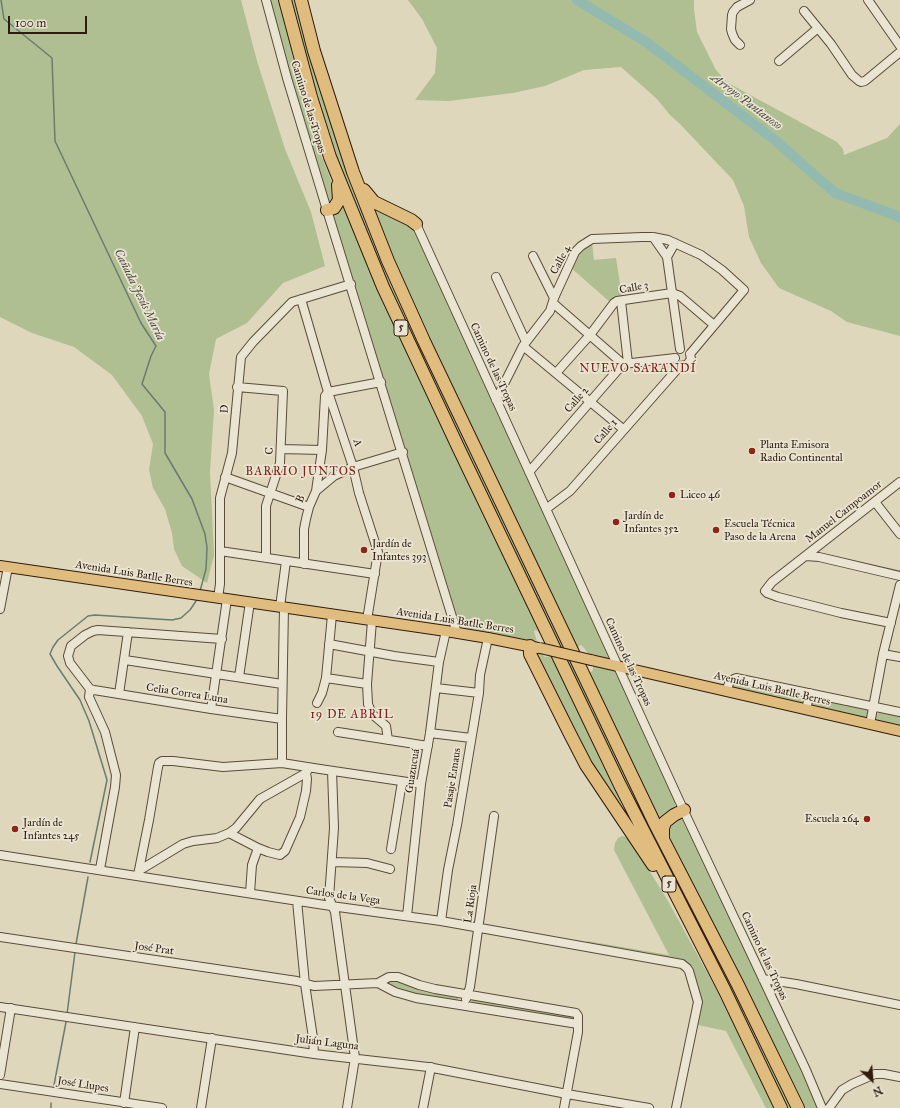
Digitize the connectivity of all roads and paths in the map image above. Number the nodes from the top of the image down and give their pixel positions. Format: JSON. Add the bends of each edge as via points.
{"nodes":[{"id":1,"x":266,"y":0,"type":"edge"},
{"id":2,"x":285,"y":0,"type":"edge"},
{"id":3,"x":301,"y":0,"type":"edge"},
{"id":4,"x":750,"y":0,"type":"edge"},
{"id":5,"x":868,"y":0,"type":"edge"},
{"id":6,"x":804,"y":11,"type":"dead end"},
{"id":7,"x":818,"y":28,"type":"junction"},
{"id":8,"x":740,"y":45,"type":"dead end"},
{"id":9,"x":900,"y":46,"type":"edge"},
{"id":10,"x":900,"y":52,"type":"edge"},
{"id":11,"x":779,"y":61,"type":"dead end"},
{"id":12,"x":335,"y":168,"type":"junction"},
{"id":13,"x":353,"y":172,"type":"junction"},
{"id":14,"x":327,"y":210,"type":"junction"},
{"id":15,"x":416,"y":224,"type":"joint"},
{"id":16,"x":653,"y":237,"type":"junction"},
{"id":17,"x":675,"y":243,"type":"junction"},
{"id":18,"x":533,"y":256,"type":"dead end"},
{"id":19,"x":667,"y":257,"type":"junction"},
{"id":20,"x":496,"y":277,"type":"dead end"},
{"id":21,"x":351,"y":284,"type":"junction"},
{"id":22,"x":672,"y":292,"type":"junction"},
{"id":23,"x":301,"y":299,"type":"junction"},
{"id":24,"x":554,"y":300,"type":"junction"},
{"id":25,"x":621,"y":301,"type":"junction"},
{"id":26,"x":714,"y":325,"type":"junction"},
{"id":27,"x":590,"y":335,"type":"junction"},
{"id":28,"x":524,"y":344,"type":"junction"},
{"id":29,"x":680,"y":349,"type":"junction"},
{"id":30,"x":690,"y":354,"type":"junction"},
{"id":31,"x":675,"y":358,"type":"junction"},
{"id":32,"x":626,"y":363,"type":"junction"},
{"id":33,"x":680,"y":366,"type":"junction"},
{"id":34,"x":556,"y":373,"type":"junction"},
{"id":35,"x":380,"y":382,"type":"junction"},
{"id":36,"x":237,"y":387,"type":"junction"},
{"id":37,"x":328,"y":392,"type":"junction"},
{"id":38,"x":496,"y":400,"type":"junction"},
{"id":39,"x":590,"y":402,"type":"junction"},
{"id":40,"x":623,"y":429,"type":"junction"},
{"id":41,"x":281,"y":449,"type":"junction"},
{"id":42,"x":322,"y":450,"type":"junction"},
{"id":43,"x":402,"y":452,"type":"junction"},
{"id":44,"x":353,"y":466,"type":"junction"},
{"id":45,"x":529,"y":472,"type":"junction"},
{"id":46,"x":225,"y":478,"type":"junction"},
{"id":47,"x":900,"y":482,"type":"edge"},
{"id":48,"x":316,"y":491,"type":"junction"},
{"id":49,"x":270,"y":493,"type":"junction"},
{"id":50,"x":875,"y":502,"type":"junction"},
{"id":51,"x":309,"y":507,"type":"junction"},
{"id":52,"x":546,"y":509,"type":"junction"},
{"id":53,"x":900,"y":534,"type":"edge"},
{"id":54,"x":220,"y":551,"type":"junction"},
{"id":55,"x":806,"y":556,"type":"junction"},
{"id":56,"x":266,"y":558,"type":"junction"},
{"id":57,"x":286,"y":561,"type":"junction"},
{"id":58,"x":304,"y":564,"type":"junction"},
{"id":59,"x":4,"y":566,"type":"edge"},
{"id":60,"x":375,"y":574,"type":"junction"},
{"id":61,"x":900,"y":576,"type":"edge"},
{"id":62,"x":900,"y":585,"type":"edge"},
{"id":63,"x":217,"y":598,"type":"junction"},
{"id":64,"x":250,"y":602,"type":"junction"},
{"id":65,"x":282,"y":607,"type":"junction"},
{"id":66,"x":0,"y":608,"type":"edge"},
{"id":67,"x":898,"y":608,"type":"edge"},
{"id":68,"x":332,"y":614,"type":"junction"},
{"id":69,"x":370,"y":620,"type":"junction"},
{"id":70,"x":890,"y":623,"type":"junction"},
{"id":71,"x":446,"y":631,"type":"junction"},
{"id":72,"x":128,"y":632,"type":"junction"},
{"id":73,"x":457,"y":633,"type":"junction"},
{"id":74,"x":488,"y":638,"type":"junction"},
{"id":75,"x":222,"y":639,"type":"junction"},
{"id":76,"x":329,"y":644,"type":"junction"},
{"id":77,"x":535,"y":647,"type":"junction"},
{"id":78,"x":370,"y":652,"type":"junction"},
{"id":79,"x":883,"y":654,"type":"junction"},
{"id":80,"x":900,"y":657,"type":"edge"},
{"id":81,"x":125,"y":660,"type":"junction"},
{"id":82,"x":439,"y":662,"type":"junction"},
{"id":83,"x":617,"y":666,"type":"junction"},
{"id":84,"x":217,"y":674,"type":"junction"},
{"id":85,"x":239,"y":677,"type":"junction"},
{"id":86,"x":326,"y":678,"type":"junction"},
{"id":87,"x":282,"y":684,"type":"junction"},
{"id":88,"x":367,"y":684,"type":"junction"},
{"id":89,"x":90,"y":688,"type":"junction"},
{"id":90,"x":436,"y":688,"type":"junction"},
{"id":91,"x":726,"y":691,"type":"junction"},
{"id":92,"x":479,"y":693,"type":"junction"},
{"id":93,"x":810,"y":693,"type":"junction"},
{"id":94,"x":119,"y":694,"type":"junction"},
{"id":95,"x":317,"y":703,"type":"dead end"},
{"id":96,"x":873,"y":706,"type":"junction"},
{"id":97,"x":211,"y":709,"type":"junction"},
{"id":98,"x":806,"y":709,"type":"junction"},
{"id":99,"x":900,"y":712,"type":"edge"},
{"id":100,"x":282,"y":719,"type":"junction"},
{"id":101,"x":870,"y":724,"type":"junction"},
{"id":102,"x":900,"y":731,"type":"edge"},
{"id":103,"x":338,"y":732,"type":"dead end"},
{"id":104,"x":430,"y":733,"type":"junction"},
{"id":105,"x":471,"y":738,"type":"junction"},
{"id":106,"x":388,"y":740,"type":"junction"},
{"id":107,"x":428,"y":746,"type":"junction"},
{"id":108,"x":282,"y":762,"type":"junction"},
{"id":109,"x":308,"y":770,"type":"junction"},
{"id":110,"x":332,"y":771,"type":"junction"},
{"id":111,"x":402,"y":782,"type":"junction"},
{"id":112,"x":421,"y":784,"type":"junction"},
{"id":113,"x":684,"y":810,"type":"junction"},
{"id":114,"x":494,"y":816,"type":"dead end"},
{"id":115,"x":229,"y":833,"type":"junction"},
{"id":116,"x":663,"y":840,"type":"junction"},
{"id":117,"x":258,"y":848,"type":"junction"},
{"id":118,"x":391,"y":848,"type":"dead end"},
{"id":119,"x":0,"y":855,"type":"edge"},
{"id":120,"x":332,"y":862,"type":"junction"},
{"id":121,"x":390,"y":869,"type":"dead end"},
{"id":122,"x":100,"y":870,"type":"junction"},
{"id":123,"x":139,"y":873,"type":"junction"},
{"id":124,"x":250,"y":893,"type":"junction"},
{"id":125,"x":297,"y":901,"type":"junction"},
{"id":126,"x":679,"y":904,"type":"junction"},
{"id":127,"x":331,"y":906,"type":"junction"},
{"id":128,"x":407,"y":916,"type":"junction"},
{"id":129,"x":440,"y":921,"type":"junction"},
{"id":130,"x":479,"y":928,"type":"junction"},
{"id":131,"x":0,"y":937,"type":"edge"},
{"id":132,"x":763,"y":979,"type":"junction"},
{"id":133,"x":378,"y":983,"type":"junction"},
{"id":134,"x":305,"y":984,"type":"junction"},
{"id":135,"x":345,"y":985,"type":"junction"},
{"id":136,"x":467,"y":995,"type":"junction"},
{"id":137,"x":900,"y":1005,"type":"edge"},
{"id":138,"x":465,"y":1006,"type":"junction"},
{"id":139,"x":0,"y":1007,"type":"edge"},
{"id":140,"x":11,"y":1008,"type":"junction"},
{"id":141,"x":578,"y":1024,"type":"junction"},
{"id":142,"x":135,"y":1027,"type":"junction"},
{"id":143,"x":212,"y":1038,"type":"junction"},
{"id":144,"x":314,"y":1054,"type":"junction"},
{"id":145,"x":355,"y":1058,"type":"junction"},
{"id":146,"x":431,"y":1067,"type":"junction"},
{"id":147,"x":0,"y":1075,"type":"edge"},
{"id":148,"x":900,"y":1077,"type":"edge"},
{"id":149,"x":0,"y":1084,"type":"edge"},
{"id":150,"x":567,"y":1094,"type":"junction"},
{"id":151,"x":124,"y":1103,"type":"junction"},
{"id":152,"x":162,"y":1108,"type":"edge"},
{"id":153,"x":201,"y":1108,"type":"edge"},
{"id":154,"x":347,"y":1108,"type":"edge"},
{"id":155,"x":423,"y":1108,"type":"edge"},
{"id":156,"x":564,"y":1108,"type":"edge"},
{"id":157,"x":649,"y":1108,"type":"edge"},
{"id":158,"x":676,"y":1108,"type":"edge"},
{"id":159,"x":781,"y":1108,"type":"edge"},
{"id":160,"x":798,"y":1108,"type":"edge"},
{"id":161,"x":822,"y":1108,"type":"edge"},
{"id":162,"x":829,"y":1108,"type":"edge"}],
"edges":[{"from":1,"to":14,"type":"street","name":"Camino de las Tropas"},
{"from":2,"to":12,"type":"highway","number":"5","via":[[311,97]]},
{"from":3,"to":13,"type":"highway","number":"5","via":[[314,51]]},
{"from":4,"to":8,"type":"street","via":[[732,12],[731,29]]},
{"from":5,"to":9,"type":"street"},
{"from":6,"to":7,"type":"street"},
{"from":7,"to":10,"type":"street","via":[[852,75],[861,82]]},
{"from":7,"to":11,"type":"street"},
{"from":12,"to":14,"type":"highway","via":[[339,200],[334,208]]},
{"from":12,"to":126,"type":"highway","number":"5","via":[[410,347]]},
{"from":13,"to":15,"type":"highway","via":[[374,202]]},
{"from":13,"to":116,"type":"highway","number":"5","via":[[388,261],[424,341]]},
{"from":14,"to":21,"type":"street","name":"Camino de las Tropas"},
{"from":15,"to":38,"type":"street","name":"Camino de las Tropas"},
{"from":16,"to":17,"type":"street","name":"Calle 4"},
{"from":16,"to":19,"type":"street"},
{"from":16,"to":24,"type":"street","name":"Calle 4","via":[[587,241],[575,252]]},
{"from":17,"to":19,"type":"street"},
{"from":17,"to":26,"type":"street","name":"Calle 4","via":[[702,254],[744,290]]},
{"from":18,"to":24,"type":"street"},
{"from":19,"to":22,"type":"street"},
{"from":20,"to":28,"type":"street"},
{"from":21,"to":23,"type":"street","name":"D"},
{"from":21,"to":35,"type":"street","name":"Camino de las Tropas"},
{"from":22,"to":25,"type":"street","name":"Calle 3"},
{"from":22,"to":26,"type":"street"},
{"from":22,"to":29,"type":"street"},
{"from":23,"to":36,"type":"street","name":"D","via":[[292,302],[243,353]]},
{"from":23,"to":37,"type":"street","name":"A"},
{"from":24,"to":27,"type":"street"},
{"from":24,"to":28,"type":"street","name":"Calle 4","via":[[550,311]]},
{"from":25,"to":27,"type":"street","name":"Calle 3","via":[[614,303]]},
{"from":25,"to":32,"type":"street"},
{"from":26,"to":30,"type":"street"},
{"from":27,"to":32,"type":"street"},
{"from":27,"to":34,"type":"street","name":"Calle 3"},
{"from":28,"to":34,"type":"street"},
{"from":28,"to":38,"type":"street","name":"Calle 4"},
{"from":29,"to":30,"type":"street"},
{"from":29,"to":31,"type":"street"},
{"from":30,"to":33,"type":"street","via":[[691,359],[687,365]]},
{"from":31,"to":32,"type":"street"},
{"from":31,"to":33,"type":"street"},
{"from":32,"to":39,"type":"street","name":"Calle 2"},
{"from":33,"to":40,"type":"street","name":"Calle 1"},
{"from":34,"to":39,"type":"street"},
{"from":35,"to":37,"type":"street"},
{"from":35,"to":43,"type":"street","name":"Camino de las Tropas"},
{"from":36,"to":41,"type":"street","name":"C","via":[[283,391]]},
{"from":36,"to":46,"type":"street","name":"D","via":[[232,453]]},
{"from":37,"to":42,"type":"street","via":[[325,396]]},
{"from":37,"to":44,"type":"street","name":"A"},
{"from":38,"to":45,"type":"street","name":"Camino de las Tropas"},
{"from":39,"to":40,"type":"street"},
{"from":39,"to":45,"type":"street","name":"Calle 2"},
{"from":40,"to":52,"type":"street","name":"Calle 1","via":[[570,491]]},
{"from":41,"to":42,"type":"street"},
{"from":41,"to":49,"type":"street","name":"C","via":[[280,463]]},
{"from":42,"to":48,"type":"street"},
{"from":43,"to":44,"type":"street","name":"B"},
{"from":43,"to":73,"type":"street","name":"Camino de las Tropas"},
{"from":44,"to":48,"type":"street","name":"B","via":[[334,476]]},
{"from":44,"to":60,"type":"street","name":"A","via":[[378,552]]},
{"from":45,"to":52,"type":"street","name":"Camino de las Tropas"},
{"from":46,"to":49,"type":"street"},
{"from":46,"to":54,"type":"street","name":"D","via":[[220,498]]},
{"from":47,"to":50,"type":"street","name":"Manuel Campoamor"},
{"from":48,"to":51,"type":"street","name":"B"},
{"from":49,"to":51,"type":"street"},
{"from":49,"to":56,"type":"street","name":"C","via":[[266,506]]},
{"from":50,"to":53,"type":"street"},
{"from":50,"to":55,"type":"street","name":"Manuel Campoamor"},
{"from":51,"to":58,"type":"street","name":"B","via":[[304,529]]},
{"from":52,"to":83,"type":"street","name":"Camino de las Tropas"},
{"from":54,"to":56,"type":"street"},
{"from":54,"to":63,"type":"street","name":"D","via":[[220,584]]},
{"from":55,"to":61,"type":"street"},
{"from":55,"to":70,"type":"street","name":"Manuel Campoamor","via":[[772,582],[765,591]]},
{"from":56,"to":57,"type":"street"},
{"from":57,"to":58,"type":"street"},
{"from":57,"to":65,"type":"street"},
{"from":58,"to":60,"type":"street"},
{"from":59,"to":63,"type":"main road","name":"Avenida Luis Batlle Berres"},
{"from":59,"to":66,"type":"street"},
{"from":60,"to":69,"type":"street","name":"A"},
{"from":62,"to":67,"type":"street"},
{"from":63,"to":64,"type":"main road","name":"Avenida Luis Batlle Berres"},
{"from":63,"to":75,"type":"street","name":"D"},
{"from":64,"to":65,"type":"main road","name":"Avenida Luis Batlle Berres"},
{"from":64,"to":85,"type":"street"},
{"from":65,"to":68,"type":"main road","name":"Avenida Luis Batlle Berres"},
{"from":65,"to":87,"type":"street"},
{"from":67,"to":70,"type":"street"},
{"from":68,"to":69,"type":"main road","name":"Avenida Luis Batlle Berres"},
{"from":68,"to":76,"type":"street"},
{"from":69,"to":71,"type":"main road","name":"Avenida Luis Batlle Berres"},
{"from":69,"to":78,"type":"street","name":"A"},
{"from":70,"to":79,"type":"street"},
{"from":71,"to":73,"type":"main road","name":"Avenida Luis Batlle Berres"},
{"from":71,"to":82,"type":"street","name":"Guazucuá"},
{"from":72,"to":75,"type":"street"},
{"from":72,"to":81,"type":"street"},
{"from":72,"to":89,"type":"street","via":[[92,631],[71,646],[68,656],[70,663]]},
{"from":73,"to":74,"type":"main road","name":"Avenida Luis Batlle Berres"},
{"from":74,"to":77,"type":"main road","name":"Avenida Luis Batlle Berres"},
{"from":74,"to":92,"type":"street","name":"Pasaje Emaus"},
{"from":75,"to":84,"type":"street","name":"D"},
{"from":76,"to":78,"type":"street"},
{"from":76,"to":86,"type":"street"},
{"from":77,"to":83,"type":"main road","name":"Avenida Luis Batlle Berres","bridge":true},
{"from":77,"to":126,"type":"highway","via":[[530,651],[534,661],[586,765]]},
{"from":78,"to":82,"type":"street"},
{"from":78,"to":88,"type":"street","name":"A"},
{"from":79,"to":80,"type":"street"},
{"from":79,"to":96,"type":"street"},
{"from":81,"to":84,"type":"street"},
{"from":81,"to":94,"type":"street"},
{"from":82,"to":90,"type":"street","name":"Guazucuá"},
{"from":83,"to":91,"type":"main road","name":"Avenida Luis Batlle Berres"},
{"from":83,"to":113,"type":"street","name":"Camino de las Tropas"},
{"from":84,"to":85,"type":"street"},
{"from":84,"to":97,"type":"street","name":"D"},
{"from":85,"to":87,"type":"street"},
{"from":86,"to":88,"type":"street"},
{"from":86,"to":95,"type":"street"},
{"from":87,"to":100,"type":"street"},
{"from":88,"to":106,"type":"street","name":"A","via":[[370,711],[386,726]]},
{"from":89,"to":94,"type":"street","name":"Celia Correa Luna"},
{"from":89,"to":122,"type":"street","via":[[89,697],[105,732],[116,776]]},
{"from":90,"to":92,"type":"street"},
{"from":90,"to":104,"type":"street","name":"Guazucuá"},
{"from":91,"to":93,"type":"street","via":[[730,681],[736,678]]},
{"from":91,"to":98,"type":"main road","name":"Avenida Luis Batlle Berres"},
{"from":92,"to":105,"type":"street","name":"Pasaje Emaus"},
{"from":93,"to":96,"type":"street"},
{"from":93,"to":98,"type":"street"},
{"from":94,"to":97,"type":"street","name":"Celia Correa Luna"},
{"from":96,"to":99,"type":"street"},
{"from":96,"to":101,"type":"street"},
{"from":97,"to":100,"type":"street","name":"Celia Correa Luna"},
{"from":98,"to":101,"type":"main road","name":"Avenida Luis Batlle Berres"},
{"from":100,"to":108,"type":"street"},
{"from":101,"to":102,"type":"main road","name":"Avenida Luis Batlle Berres"},
{"from":103,"to":106,"type":"street"},
{"from":104,"to":105,"type":"street"},
{"from":104,"to":107,"type":"street","name":"Guazucuá"},
{"from":105,"to":129,"type":"street","name":"Pasaje Emaus"},
{"from":106,"to":107,"type":"street"},
{"from":107,"to":112,"type":"street","name":"Guazucuá"},
{"from":108,"to":109,"type":"street"},
{"from":108,"to":123,"type":"street","via":[[223,767],[164,760],[160,762]]},
{"from":109,"to":110,"type":"street"},
{"from":109,"to":115,"type":"street","via":[[263,797]]},
{"from":109,"to":117,"type":"street","via":[[300,817],[285,851],[280,854]]},
{"from":110,"to":111,"type":"street"},
{"from":110,"to":120,"type":"street"},
{"from":111,"to":112,"type":"street"},
{"from":111,"to":118,"type":"street"},
{"from":112,"to":128,"type":"street","name":"Guazucuá"},
{"from":113,"to":116,"type":"highway","via":[[666,822],[662,828]]},
{"from":113,"to":132,"type":"street","name":"Camino de las Tropas"},
{"from":114,"to":130,"type":"street","name":"La Rioja"},
{"from":115,"to":117,"type":"street"},
{"from":115,"to":123,"type":"street","via":[[217,838],[183,844]]},
{"from":116,"to":160,"type":"highway","number":"5"},
{"from":117,"to":124,"type":"street","via":[[252,865]]},
{"from":119,"to":122,"type":"street","name":"Carlos de la Vega"},
{"from":120,"to":121,"type":"street","via":[[364,862]]},
{"from":120,"to":127,"type":"street","via":[[329,898]]},
{"from":122,"to":123,"type":"street","name":"Carlos de la Vega"},
{"from":123,"to":124,"type":"street","name":"Carlos de la Vega"},
{"from":124,"to":125,"type":"street","name":"Carlos de la Vega"},
{"from":125,"to":127,"type":"street","name":"Carlos de la Vega"},
{"from":125,"to":134,"type":"street"},
{"from":126,"to":159,"type":"highway","number":"5"},
{"from":127,"to":128,"type":"street","name":"Carlos de la Vega"},
{"from":127,"to":135,"type":"street","via":[[335,912]]},
{"from":128,"to":129,"type":"street","name":"Carlos de la Vega"},
{"from":129,"to":130,"type":"street","name":"Carlos de la Vega"},
{"from":130,"to":136,"type":"street","name":"La Rioja"},
{"from":130,"to":158,"type":"street","name":"Carlos de la Vega","via":[[682,964],[687,968],[698,1002]]},
{"from":131,"to":134,"type":"street","name":"José Prat"},
{"from":132,"to":137,"type":"street"},
{"from":132,"to":161,"type":"street","name":"Camino de las Tropas"},
{"from":133,"to":135,"type":"street","name":"José Prat"},
{"from":133,"to":136,"type":"street","via":[[389,977],[398,977],[419,986]]},
{"from":133,"to":138,"type":"street","via":[[403,995]]},
{"from":134,"to":135,"type":"street","name":"José Prat"},
{"from":134,"to":144,"type":"street"},
{"from":135,"to":145,"type":"street"},
{"from":136,"to":138,"type":"street","name":"La Rioja"},
{"from":136,"to":141,"type":"street","via":[[576,1013]]},
{"from":138,"to":141,"type":"street"},
{"from":139,"to":140,"type":"street","name":"Julián Laguna"},
{"from":140,"to":142,"type":"street","name":"Julián Laguna"},
{"from":140,"to":147,"type":"street"},
{"from":141,"to":150,"type":"street","via":[[576,1050]]},
{"from":142,"to":143,"type":"street","name":"Julián Laguna"},
{"from":142,"to":151,"type":"street"},
{"from":143,"to":144,"type":"street","name":"Julián Laguna"},
{"from":143,"to":153,"type":"street"},
{"from":144,"to":145,"type":"street","name":"Julián Laguna"},
{"from":145,"to":146,"type":"street","name":"Julián Laguna"},
{"from":145,"to":154,"type":"street"},
{"from":146,"to":150,"type":"street","name":"Julián Laguna"},
{"from":146,"to":155,"type":"street"},
{"from":148,"to":162,"type":"street","via":[[875,1074],[852,1084],[842,1090]]},
{"from":149,"to":151,"type":"street","name":"José Llupes"},
{"from":150,"to":156,"type":"street"},
{"from":150,"to":157,"type":"street","name":"Julián Laguna"},
{"from":151,"to":152,"type":"street","name":"José Llupes"}]}
